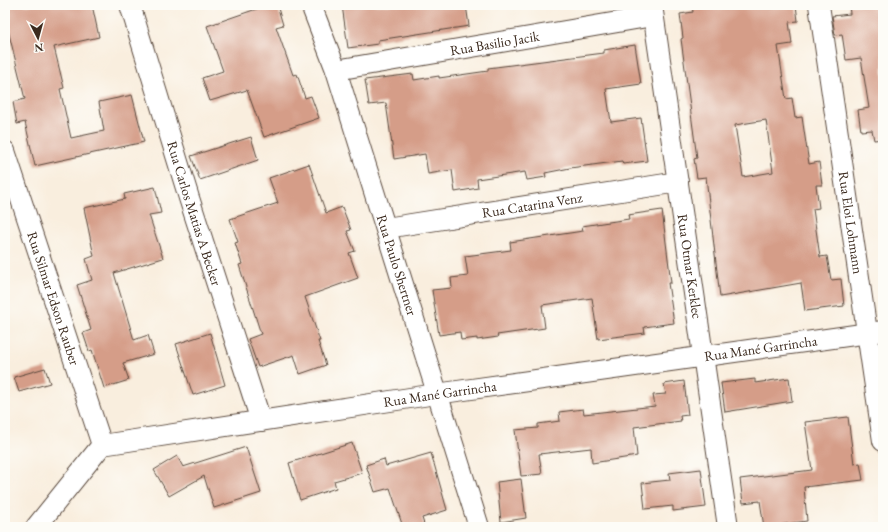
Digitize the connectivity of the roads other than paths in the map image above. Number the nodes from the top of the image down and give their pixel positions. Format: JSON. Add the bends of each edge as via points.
{"nodes":[{"id":1,"x":130,"y":5,"type":"edge"},
{"id":2,"x":311,"y":5,"type":"edge"},
{"id":3,"x":818,"y":5,"type":"edge"},
{"id":4,"x":653,"y":11,"type":"edge"},
{"id":5,"x":336,"y":70,"type":"junction"},
{"id":6,"x":5,"y":152,"type":"edge"},
{"id":7,"x":678,"y":182,"type":"junction"},
{"id":8,"x":13,"y":205,"type":"edge"},
{"id":9,"x":386,"y":228,"type":"junction"},
{"id":10,"x":875,"y":333,"type":"edge"},
{"id":11,"x":703,"y":356,"type":"junction"},
{"id":12,"x":436,"y":394,"type":"junction"},
{"id":13,"x":261,"y":420,"type":"junction"},
{"id":14,"x":883,"y":441,"type":"edge"},
{"id":15,"x":102,"y":445,"type":"junction"},
{"id":16,"x":723,"y":526,"type":"edge"},
{"id":17,"x":36,"y":527,"type":"edge"},
{"id":18,"x":480,"y":527,"type":"edge"}],
"edges":[{"from":1,"to":13,"type":"street","name":"Rua Carlos Matias A Becker","via":[[191,206]]},
{"from":2,"to":5,"type":"street","name":"Rua Paulo Shertner"},
{"from":3,"to":10,"type":"street","name":"Rua Eloi Lohmann"},
{"from":4,"to":5,"type":"street","name":"Rua Basilio Jacik"},
{"from":4,"to":7,"type":"street","name":"Rua Otmar Kerklec"},
{"from":5,"to":9,"type":"street","name":"Rua Paulo Shertner"},
{"from":6,"to":8,"type":"street","name":"Rua Silmar Edson Rauber"},
{"from":7,"to":9,"type":"street","name":"Rua Catarina Venz"},
{"from":7,"to":11,"type":"street","name":"Rua Otmar Kerklec"},
{"from":8,"to":15,"type":"street","name":"Rua Silmar Edson Rauber"},
{"from":9,"to":12,"type":"street","name":"Rua Paulo Shertner"},
{"from":10,"to":11,"type":"street","name":"Rua Mané Garrincha"},
{"from":10,"to":14,"type":"street","name":"Rua Eloi Lohmann"},
{"from":11,"to":12,"type":"street","name":"Rua Mané Garrincha"},
{"from":11,"to":16,"type":"street","name":"Rua Otmar Kerklec"},
{"from":12,"to":13,"type":"street","name":"Rua Mané Garrincha"},
{"from":12,"to":18,"type":"street","name":"Rua Paulo Shertner"},
{"from":13,"to":15,"type":"street","name":"Rua Mané Garrincha"},
{"from":15,"to":17,"type":"street"}]}
